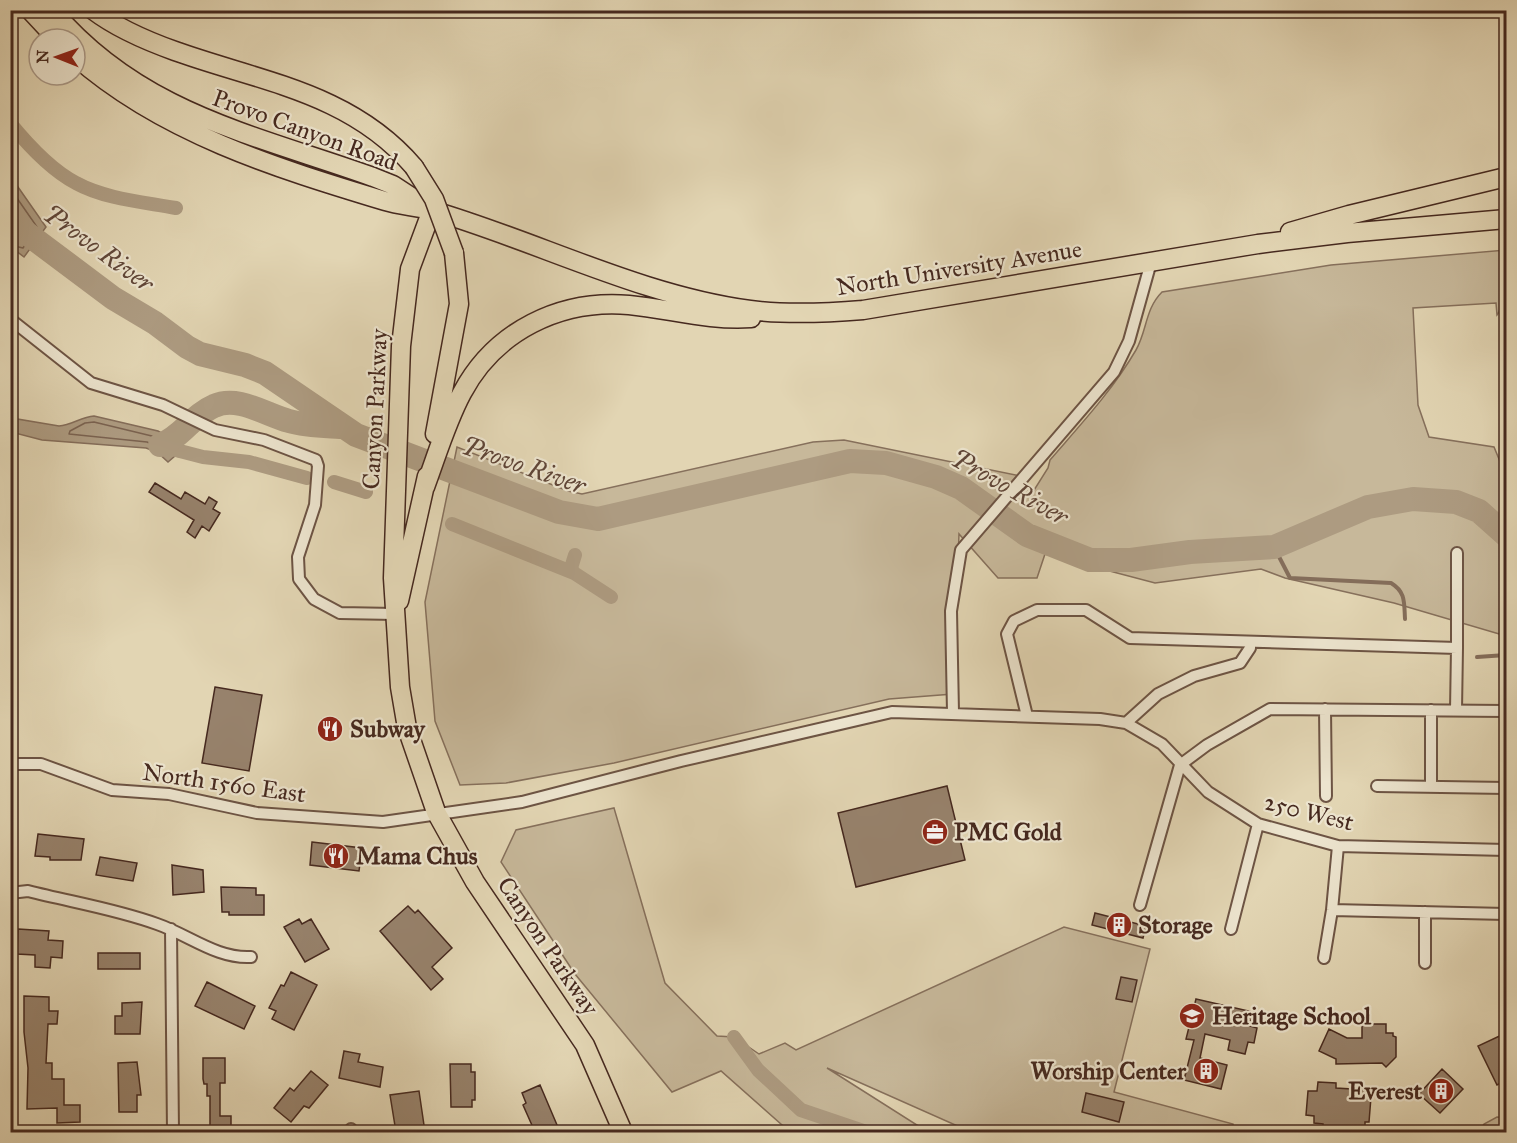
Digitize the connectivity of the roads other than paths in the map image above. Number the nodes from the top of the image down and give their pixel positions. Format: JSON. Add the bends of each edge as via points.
{"nodes":[{"id":1,"x":30,"y":10,"type":"edge"},
{"id":2,"x":52,"y":10,"type":"edge"},
{"id":3,"x":93,"y":10,"type":"edge"},
{"id":4,"x":46,"y":27,"type":"edge"},
{"id":5,"x":87,"y":65,"type":"edge"},
{"id":6,"x":1506,"y":177,"type":"edge"},
{"id":7,"x":432,"y":210,"type":"junction"},
{"id":8,"x":1506,"y":219,"type":"edge"},
{"id":9,"x":1258,"y":244,"type":"junction"},
{"id":10,"x":1151,"y":262,"type":"junction"},
{"id":11,"x":779,"y":312,"type":"junction"},
{"id":12,"x":10,"y":319,"type":"edge"},
{"id":13,"x":441,"y":429,"type":"junction"},
{"id":14,"x":1457,"y":552,"type":"dead end"},
{"id":15,"x":395,"y":614,"type":"junction"},
{"id":16,"x":1250,"y":642,"type":"junction"},
{"id":17,"x":1456,"y":648,"type":"junction"},
{"id":18,"x":1325,"y":709,"type":"junction"},
{"id":19,"x":1431,"y":710,"type":"junction"},
{"id":20,"x":1456,"y":710,"type":"junction"},
{"id":21,"x":1506,"y":711,"type":"edge"},
{"id":22,"x":953,"y":712,"type":"junction"},
{"id":23,"x":1027,"y":716,"type":"junction"},
{"id":24,"x":1126,"y":723,"type":"junction"},
{"id":25,"x":10,"y":764,"type":"edge"},
{"id":26,"x":1180,"y":765,"type":"junction"},
{"id":27,"x":1377,"y":786,"type":"dead end"},
{"id":28,"x":1431,"y":787,"type":"junction"},
{"id":29,"x":1506,"y":788,"type":"edge"},
{"id":30,"x":1326,"y":796,"type":"dead end"},
{"id":31,"x":436,"y":813,"type":"junction"},
{"id":32,"x":1258,"y":824,"type":"junction"},
{"id":33,"x":1338,"y":846,"type":"junction"},
{"id":34,"x":1506,"y":850,"type":"edge"},
{"id":35,"x":10,"y":893,"type":"edge"},
{"id":36,"x":1140,"y":905,"type":"dead end"},
{"id":37,"x":1332,"y":910,"type":"junction"},
{"id":38,"x":1425,"y":912,"type":"junction"},
{"id":39,"x":1506,"y":914,"type":"edge"},
{"id":40,"x":171,"y":929,"type":"junction"},
{"id":41,"x":1231,"y":929,"type":"dead end"},
{"id":42,"x":251,"y":957,"type":"dead end"},
{"id":43,"x":1324,"y":958,"type":"dead end"},
{"id":44,"x":1425,"y":963,"type":"dead end"},
{"id":45,"x":173,"y":1132,"type":"edge"},
{"id":46,"x":623,"y":1132,"type":"edge"}],
"edges":[{"from":1,"to":4,"type":"highway"},
{"from":2,"to":7,"type":"highway","name":"Provo Canyon Road","via":[[127,78],[166,101],[219,126],[393,185]]},
{"from":3,"to":13,"type":"highway","bridge":true,"via":[[155,44],[344,110],[386,137],[414,166],[434,200],[454,253],[459,304]]},
{"from":5,"to":7,"type":"highway","name":"Provo Canyon Road","via":[[139,105],[205,138],[385,201]]},
{"from":6,"to":9,"type":"highway","via":[[1310,225]]},
{"from":7,"to":11,"type":"highway","name":"North University Avenue","via":[[671,292],[726,306]]},
{"from":7,"to":15,"type":"highway","name":"Canyon Parkway","via":[[417,246],[405,293],[395,483]]},
{"from":8,"to":9,"type":"highway","name":"North University Avenue"},
{"from":9,"to":10,"type":"highway","name":"North University Avenue"},
{"from":10,"to":11,"type":"highway","name":"North University Avenue","via":[[880,308]]},
{"from":10,"to":22,"type":"street","via":[[1129,341],[1114,372],[971,537],[957,561],[951,611]]},
{"from":11,"to":13,"type":"highway","via":[[719,319],[608,304],[549,314],[520,330],[487,358]]},
{"from":12,"to":15,"type":"street","via":[[91,383],[180,412],[208,427],[264,440],[317,461],[313,513],[298,557],[299,579],[314,599],[340,613]]},
{"from":13,"to":15,"type":"highway","name":"Canyon Parkway"},
{"from":14,"to":17,"type":"street"},
{"from":15,"to":31,"type":"highway","name":"Canyon Parkway","via":[[405,717]]},
{"from":16,"to":17,"type":"street"},
{"from":16,"to":23,"type":"street","via":[[1130,638],[1086,610],[1037,610],[1014,621],[1007,634]]},
{"from":16,"to":24,"type":"street","via":[[1240,663],[1194,676],[1158,694]]},
{"from":17,"to":20,"type":"street"},
{"from":18,"to":19,"type":"street"},
{"from":18,"to":26,"type":"street","via":[[1269,708]]},
{"from":18,"to":30,"type":"street"},
{"from":19,"to":20,"type":"street"},
{"from":19,"to":28,"type":"street"},
{"from":20,"to":21,"type":"street"},
{"from":22,"to":23,"type":"street","name":"250 West"},
{"from":22,"to":31,"type":"street","name":"North 1560 East","via":[[892,712],[522,802]]},
{"from":23,"to":24,"type":"street","name":"250 West"},
{"from":24,"to":26,"type":"street","name":"250 West","via":[[1162,744]]},
{"from":25,"to":31,"type":"street","name":"North 1560 East","via":[[41,764],[112,790],[169,794],[257,813],[383,822]]},
{"from":26,"to":32,"type":"street","name":"250 West","via":[[1208,792]]},
{"from":26,"to":36,"type":"street"},
{"from":27,"to":28,"type":"street"},
{"from":28,"to":29,"type":"street"},
{"from":31,"to":46,"type":"highway","name":"Canyon Parkway","via":[[475,882],[585,1045]]},
{"from":32,"to":33,"type":"street","name":"250 West"},
{"from":32,"to":41,"type":"street"},
{"from":33,"to":34,"type":"street","name":"250 West"},
{"from":33,"to":37,"type":"street"},
{"from":35,"to":40,"type":"street","via":[[28,891]]},
{"from":37,"to":38,"type":"street"},
{"from":37,"to":43,"type":"street"},
{"from":38,"to":39,"type":"street"},
{"from":38,"to":44,"type":"street"},
{"from":40,"to":42,"type":"street","via":[[224,954]]},
{"from":40,"to":45,"type":"street"}]}
